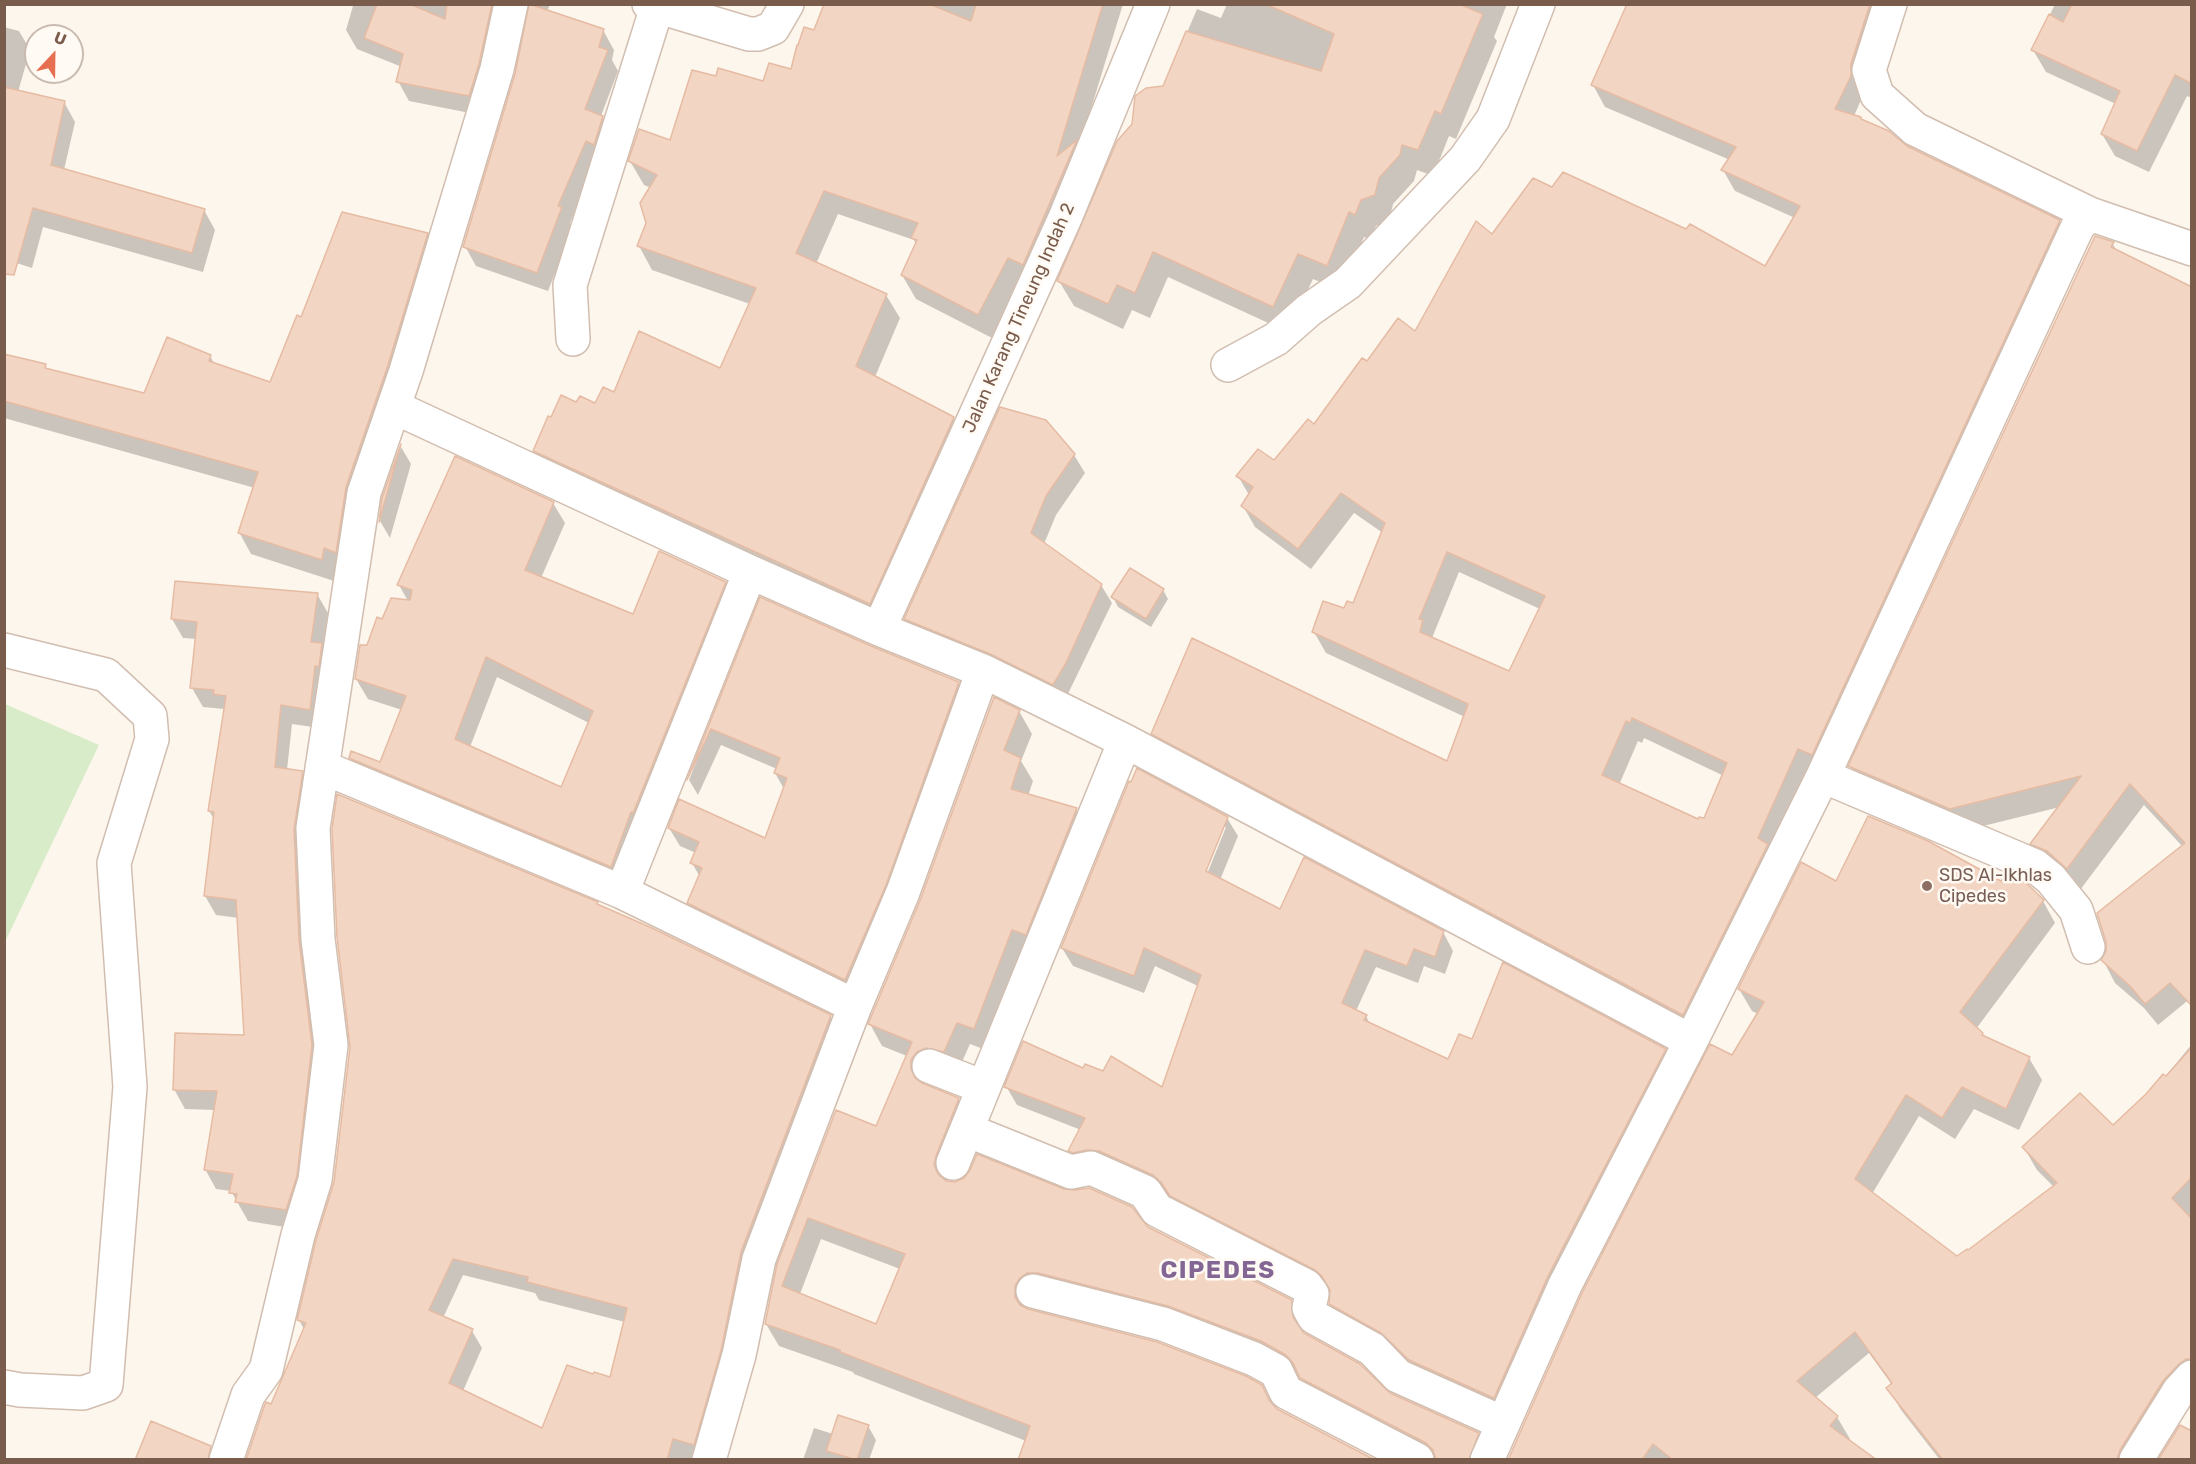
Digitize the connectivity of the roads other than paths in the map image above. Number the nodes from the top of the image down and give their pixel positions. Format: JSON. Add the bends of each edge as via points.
{"nodes":[{"id":1,"x":511,"y":4,"type":"edge"},
{"id":2,"x":787,"y":4,"type":"edge"},
{"id":3,"x":1153,"y":4,"type":"edge"},
{"id":4,"x":1538,"y":4,"type":"edge"},
{"id":5,"x":1890,"y":4,"type":"edge"},
{"id":6,"x":653,"y":6,"type":"edge"},
{"id":7,"x":2090,"y":214,"type":"junction"},
{"id":8,"x":2192,"y":249,"type":"edge"},
{"id":9,"x":573,"y":339,"type":"dead end"},
{"id":10,"x":1228,"y":365,"type":"dead end"},
{"id":11,"x":394,"y":407,"type":"junction"},
{"id":12,"x":750,"y":572,"type":"junction"},
{"id":13,"x":879,"y":629,"type":"junction"},
{"id":14,"x":4,"y":650,"type":"edge"},
{"id":15,"x":983,"y":671,"type":"junction"},
{"id":16,"x":1125,"y":741,"type":"junction"},
{"id":17,"x":322,"y":767,"type":"junction"},
{"id":18,"x":1822,"y":777,"type":"junction"},
{"id":19,"x":622,"y":892,"type":"junction"},
{"id":20,"x":2088,"y":947,"type":"dead end"},
{"id":21,"x":855,"y":1006,"type":"junction"},
{"id":22,"x":1691,"y":1041,"type":"junction"},
{"id":23,"x":929,"y":1066,"type":"dead end"},
{"id":24,"x":983,"y":1088,"type":"junction"},
{"id":25,"x":967,"y":1130,"type":"junction"},
{"id":26,"x":953,"y":1163,"type":"dead end"},
{"id":27,"x":1033,"y":1291,"type":"dead end"},
{"id":28,"x":2192,"y":1377,"type":"edge"},
{"id":29,"x":4,"y":1387,"type":"edge"},
{"id":30,"x":1503,"y":1423,"type":"junction"},
{"id":31,"x":226,"y":1460,"type":"edge"},
{"id":32,"x":709,"y":1460,"type":"edge"},
{"id":33,"x":1417,"y":1460,"type":"edge"},
{"id":34,"x":1487,"y":1460,"type":"edge"},
{"id":35,"x":2136,"y":1460,"type":"edge"}],
"edges":[{"from":1,"to":11,"type":"street","via":[[497,69]]},
{"from":2,"to":6,"type":"street","via":[[773,28],[758,34]]},
{"from":3,"to":13,"type":"street","name":"Jalan Karang Tineung Indah 2","via":[[1065,218]]},
{"from":4,"to":10,"type":"street","via":[[1493,119],[1465,159],[1348,283],[1276,339]]},
{"from":5,"to":7,"type":"street","via":[[1869,70],[1877,95],[1922,134]]},
{"from":6,"to":9,"type":"street","via":[[570,285]]},
{"from":7,"to":8,"type":"street"},
{"from":7,"to":18,"type":"street","via":[[2078,226]]},
{"from":11,"to":12,"type":"street"},
{"from":11,"to":17,"type":"street","via":[[364,493]]},
{"from":12,"to":13,"type":"street"},
{"from":12,"to":19,"type":"street"},
{"from":13,"to":15,"type":"street"},
{"from":14,"to":29,"type":"street","via":[[106,675],[150,716],[152,739],[114,863],[130,1087],[106,1385],[83,1393]]},
{"from":15,"to":16,"type":"street"},
{"from":15,"to":21,"type":"street","via":[[903,892]]},
{"from":16,"to":22,"type":"street"},
{"from":16,"to":24,"type":"street"},
{"from":17,"to":19,"type":"street"},
{"from":17,"to":31,"type":"street","via":[[314,828],[318,939],[331,1045],[315,1180],[266,1370],[248,1395]]},
{"from":18,"to":20,"type":"street","via":[[2035,866],[2076,910]]},
{"from":18,"to":22,"type":"street"},
{"from":19,"to":21,"type":"street"},
{"from":21,"to":32,"type":"street","via":[[759,1259],[739,1355]]},
{"from":22,"to":30,"type":"street","via":[[1565,1285]]},
{"from":23,"to":24,"type":"street"},
{"from":24,"to":25,"type":"street"},
{"from":25,"to":26,"type":"street"},
{"from":25,"to":30,"type":"street","via":[[1071,1172],[1091,1168],[1145,1192],[1157,1210],[1306,1286],[1312,1294],[1309,1308],[1314,1317],[1372,1348],[1398,1376]]},
{"from":27,"to":33,"type":"street","via":[[1163,1324],[1254,1359],[1276,1371],[1286,1392]]},
{"from":28,"to":35,"type":"street","via":[[2178,1392]]},
{"from":30,"to":34,"type":"street"}]}
